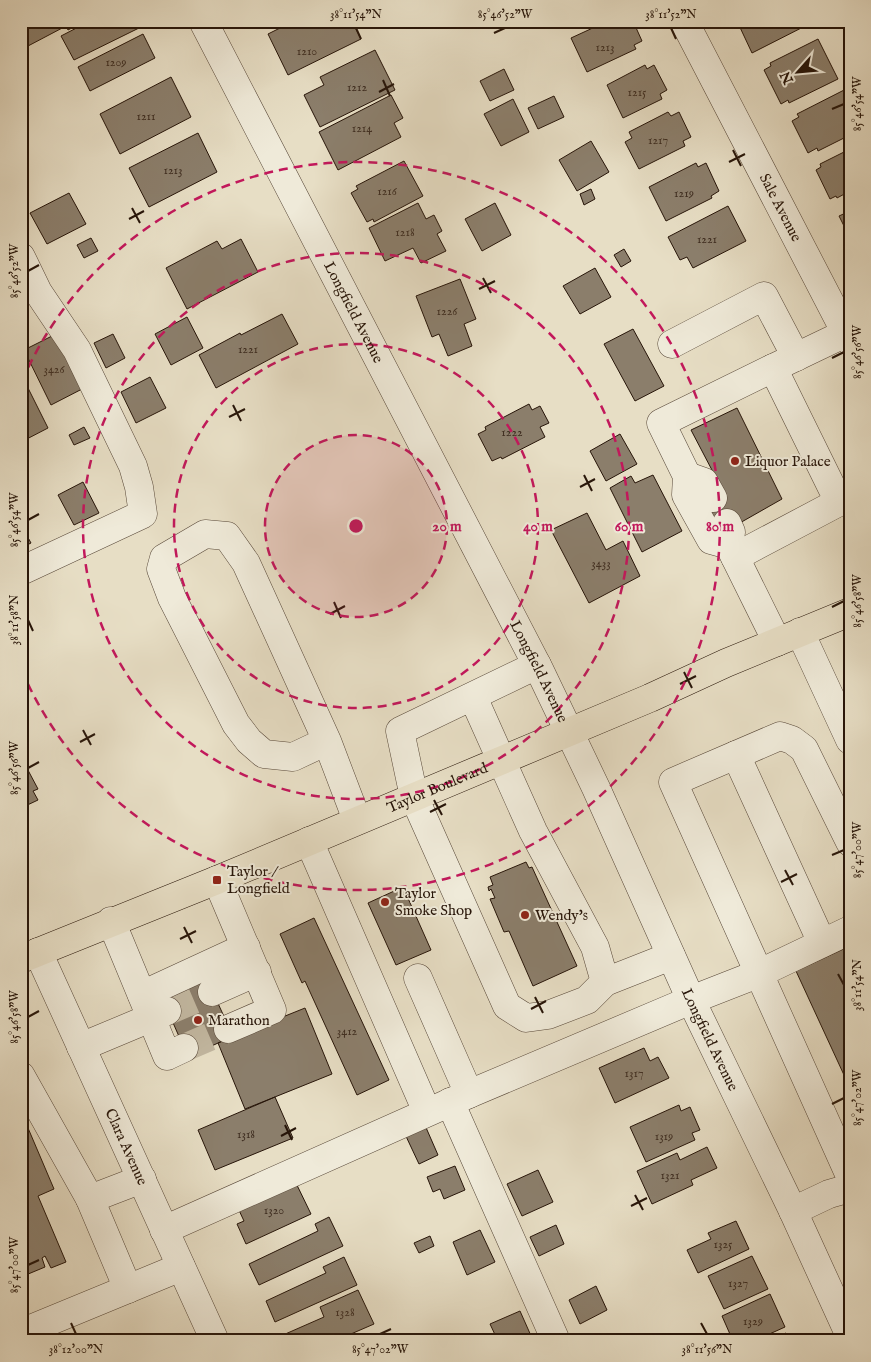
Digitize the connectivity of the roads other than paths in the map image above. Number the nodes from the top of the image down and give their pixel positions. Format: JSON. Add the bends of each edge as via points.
{"nodes":[{"id":1,"x":203,"y":21,"type":"edge"},
{"id":2,"x":684,"y":21,"type":"edge"},
{"id":3,"x":21,"y":256,"type":"edge"},
{"id":4,"x":28,"y":289,"type":"edge"},
{"id":5,"x":848,"y":337,"type":"edge"},
{"id":6,"x":672,"y":344,"type":"dead end"},
{"id":7,"x":785,"y":362,"type":"junction"},
{"id":8,"x":687,"y":476,"type":"junction"},
{"id":9,"x":713,"y":498,"type":"dead end"},
{"id":10,"x":730,"y":542,"type":"junction"},
{"id":11,"x":21,"y":571,"type":"edge"},
{"id":12,"x":850,"y":612,"type":"edge"},
{"id":13,"x":788,"y":637,"type":"junction"},
{"id":14,"x":536,"y":665,"type":"junction"},
{"id":15,"x":473,"y":697,"type":"junction"},
{"id":16,"x":569,"y":731,"type":"junction"},
{"id":17,"x":850,"y":740,"type":"edge"},
{"id":18,"x":327,"y":741,"type":"junction"},
{"id":19,"x":736,"y":755,"type":"junction"},
{"id":20,"x":503,"y":760,"type":"junction"},
{"id":21,"x":414,"y":797,"type":"junction"},
{"id":22,"x":357,"y":820,"type":"junction"},
{"id":23,"x":308,"y":841,"type":"junction"},
{"id":24,"x":850,"y":842,"type":"edge"},
{"id":25,"x":217,"y":880,"type":"junction"},
{"id":26,"x":111,"y":921,"type":"junction"},
{"id":27,"x":850,"y":930,"type":"edge"},
{"id":28,"x":822,"y":943,"type":"junction"},
{"id":29,"x":246,"y":947,"type":"junction"},
{"id":30,"x":29,"y":955,"type":"edge"},
{"id":31,"x":671,"y":956,"type":"junction"},
{"id":32,"x":257,"y":972,"type":"junction"},
{"id":33,"x":760,"y":973,"type":"junction"},
{"id":34,"x":418,"y":978,"type":"dead end"},
{"id":35,"x":605,"y":982,"type":"junction"},
{"id":36,"x":212,"y":992,"type":"tunnel mouth"},
{"id":37,"x":691,"y":1000,"type":"junction"},
{"id":38,"x":153,"y":1008,"type":"junction"},
{"id":39,"x":228,"y":1029,"type":"tunnel mouth"},
{"id":40,"x":81,"y":1047,"type":"junction"},
{"id":41,"x":184,"y":1048,"type":"tunnel mouth"},
{"id":42,"x":21,"y":1076,"type":"edge"},
{"id":43,"x":448,"y":1103,"type":"junction"},
{"id":44,"x":850,"y":1176,"type":"edge"},
{"id":45,"x":142,"y":1179,"type":"junction"},
{"id":46,"x":850,"y":1188,"type":"edge"},
{"id":47,"x":90,"y":1199,"type":"junction"},
{"id":48,"x":792,"y":1211,"type":"junction"},
{"id":49,"x":164,"y":1230,"type":"junction"},
{"id":50,"x":181,"y":1267,"type":"junction"},
{"id":51,"x":128,"y":1289,"type":"junction"},
{"id":52,"x":21,"y":1333,"type":"edge"},
{"id":53,"x":850,"y":1336,"type":"edge"},
{"id":54,"x":215,"y":1341,"type":"edge"},
{"id":55,"x":556,"y":1341,"type":"edge"}],
"edges":[{"from":1,"to":14,"type":"street","name":"Longfield Avenue"},
{"from":2,"to":5,"type":"street","name":"Sale Avenue"},
{"from":3,"to":4,"type":"street"},
{"from":4,"to":11,"type":"street","via":[[77,350],[133,466],[143,514]]},
{"from":5,"to":7,"type":"street"},
{"from":6,"to":7,"type":"street","via":[[764,296]]},
{"from":7,"to":8,"type":"street","via":[[661,423]]},
{"from":7,"to":10,"type":"street","via":[[839,502]]},
{"from":8,"to":9,"type":"street","via":[[704,482]]},
{"from":8,"to":10,"type":"street","via":[[686,495],[711,540]]},
{"from":10,"to":13,"type":"street"},
{"from":12,"to":13,"type":"main road","name":"Taylor Boulevard"},
{"from":13,"to":16,"type":"main road","name":"Taylor Boulevard"},
{"from":13,"to":17,"type":"street"},
{"from":14,"to":15,"type":"street"},
{"from":14,"to":16,"type":"street","name":"Longfield Avenue"},
{"from":15,"to":20,"type":"street"},
{"from":15,"to":21,"type":"street","via":[[400,732]]},
{"from":16,"to":20,"type":"main road","name":"Taylor Boulevard"},
{"from":16,"to":31,"type":"street","name":"Longfield Avenue"},
{"from":18,"to":18,"type":"street","via":[[246,563],[227,536],[205,534],[164,558],[160,569],[172,598],[236,724],[249,741],[264,754],[293,757]]},
{"from":18,"to":22,"type":"street"},
{"from":19,"to":24,"type":"street","via":[[780,736],[804,749]]},
{"from":19,"to":28,"type":"street"},
{"from":19,"to":33,"type":"street","via":[[673,782]]},
{"from":20,"to":21,"type":"main road","name":"Taylor Boulevard"},
{"from":20,"to":35,"type":"street","via":[[533,831],[595,947]]},
{"from":21,"to":22,"type":"main road","name":"Taylor Boulevard"},
{"from":21,"to":35,"type":"street","via":[[507,1006],[526,1018],[548,1016],[587,1000]]},
{"from":22,"to":23,"type":"main road","name":"Taylor Boulevard"},
{"from":23,"to":25,"type":"main road","name":"Taylor Boulevard"},
{"from":23,"to":43,"type":"street"},
{"from":25,"to":26,"type":"main road","name":"Taylor Boulevard"},
{"from":25,"to":29,"type":"street"},
{"from":26,"to":30,"type":"main road","name":"Taylor Boulevard"},
{"from":26,"to":38,"type":"street"},
{"from":27,"to":28,"type":"street"},
{"from":28,"to":33,"type":"street"},
{"from":29,"to":32,"type":"street"},
{"from":29,"to":38,"type":"street"},
{"from":30,"to":40,"type":"street","name":"Clara Avenue"},
{"from":31,"to":35,"type":"street"},
{"from":31,"to":37,"type":"street","name":"Longfield Avenue"},
{"from":32,"to":36,"type":"street"},
{"from":32,"to":39,"type":"street","via":[[272,1010]]},
{"from":33,"to":37,"type":"street"},
{"from":33,"to":44,"type":"street"},
{"from":34,"to":43,"type":"street"},
{"from":37,"to":43,"type":"street"},
{"from":37,"to":48,"type":"street","name":"Longfield Avenue"},
{"from":38,"to":40,"type":"street"},
{"from":38,"to":41,"type":"street","via":[[167,1056]]},
{"from":40,"to":45,"type":"street","name":"Clara Avenue"},
{"from":42,"to":47,"type":"street"},
{"from":43,"to":49,"type":"street"},
{"from":43,"to":55,"type":"street"},
{"from":45,"to":47,"type":"street"},
{"from":45,"to":49,"type":"street","name":"Clara Avenue"},
{"from":46,"to":48,"type":"street"},
{"from":47,"to":51,"type":"street"},
{"from":48,"to":53,"type":"street","name":"Longfield Avenue"},
{"from":49,"to":50,"type":"street","name":"Clara Avenue"},
{"from":50,"to":51,"type":"street"},
{"from":50,"to":54,"type":"street","name":"Clara Avenue"},
{"from":51,"to":52,"type":"street"}]}
